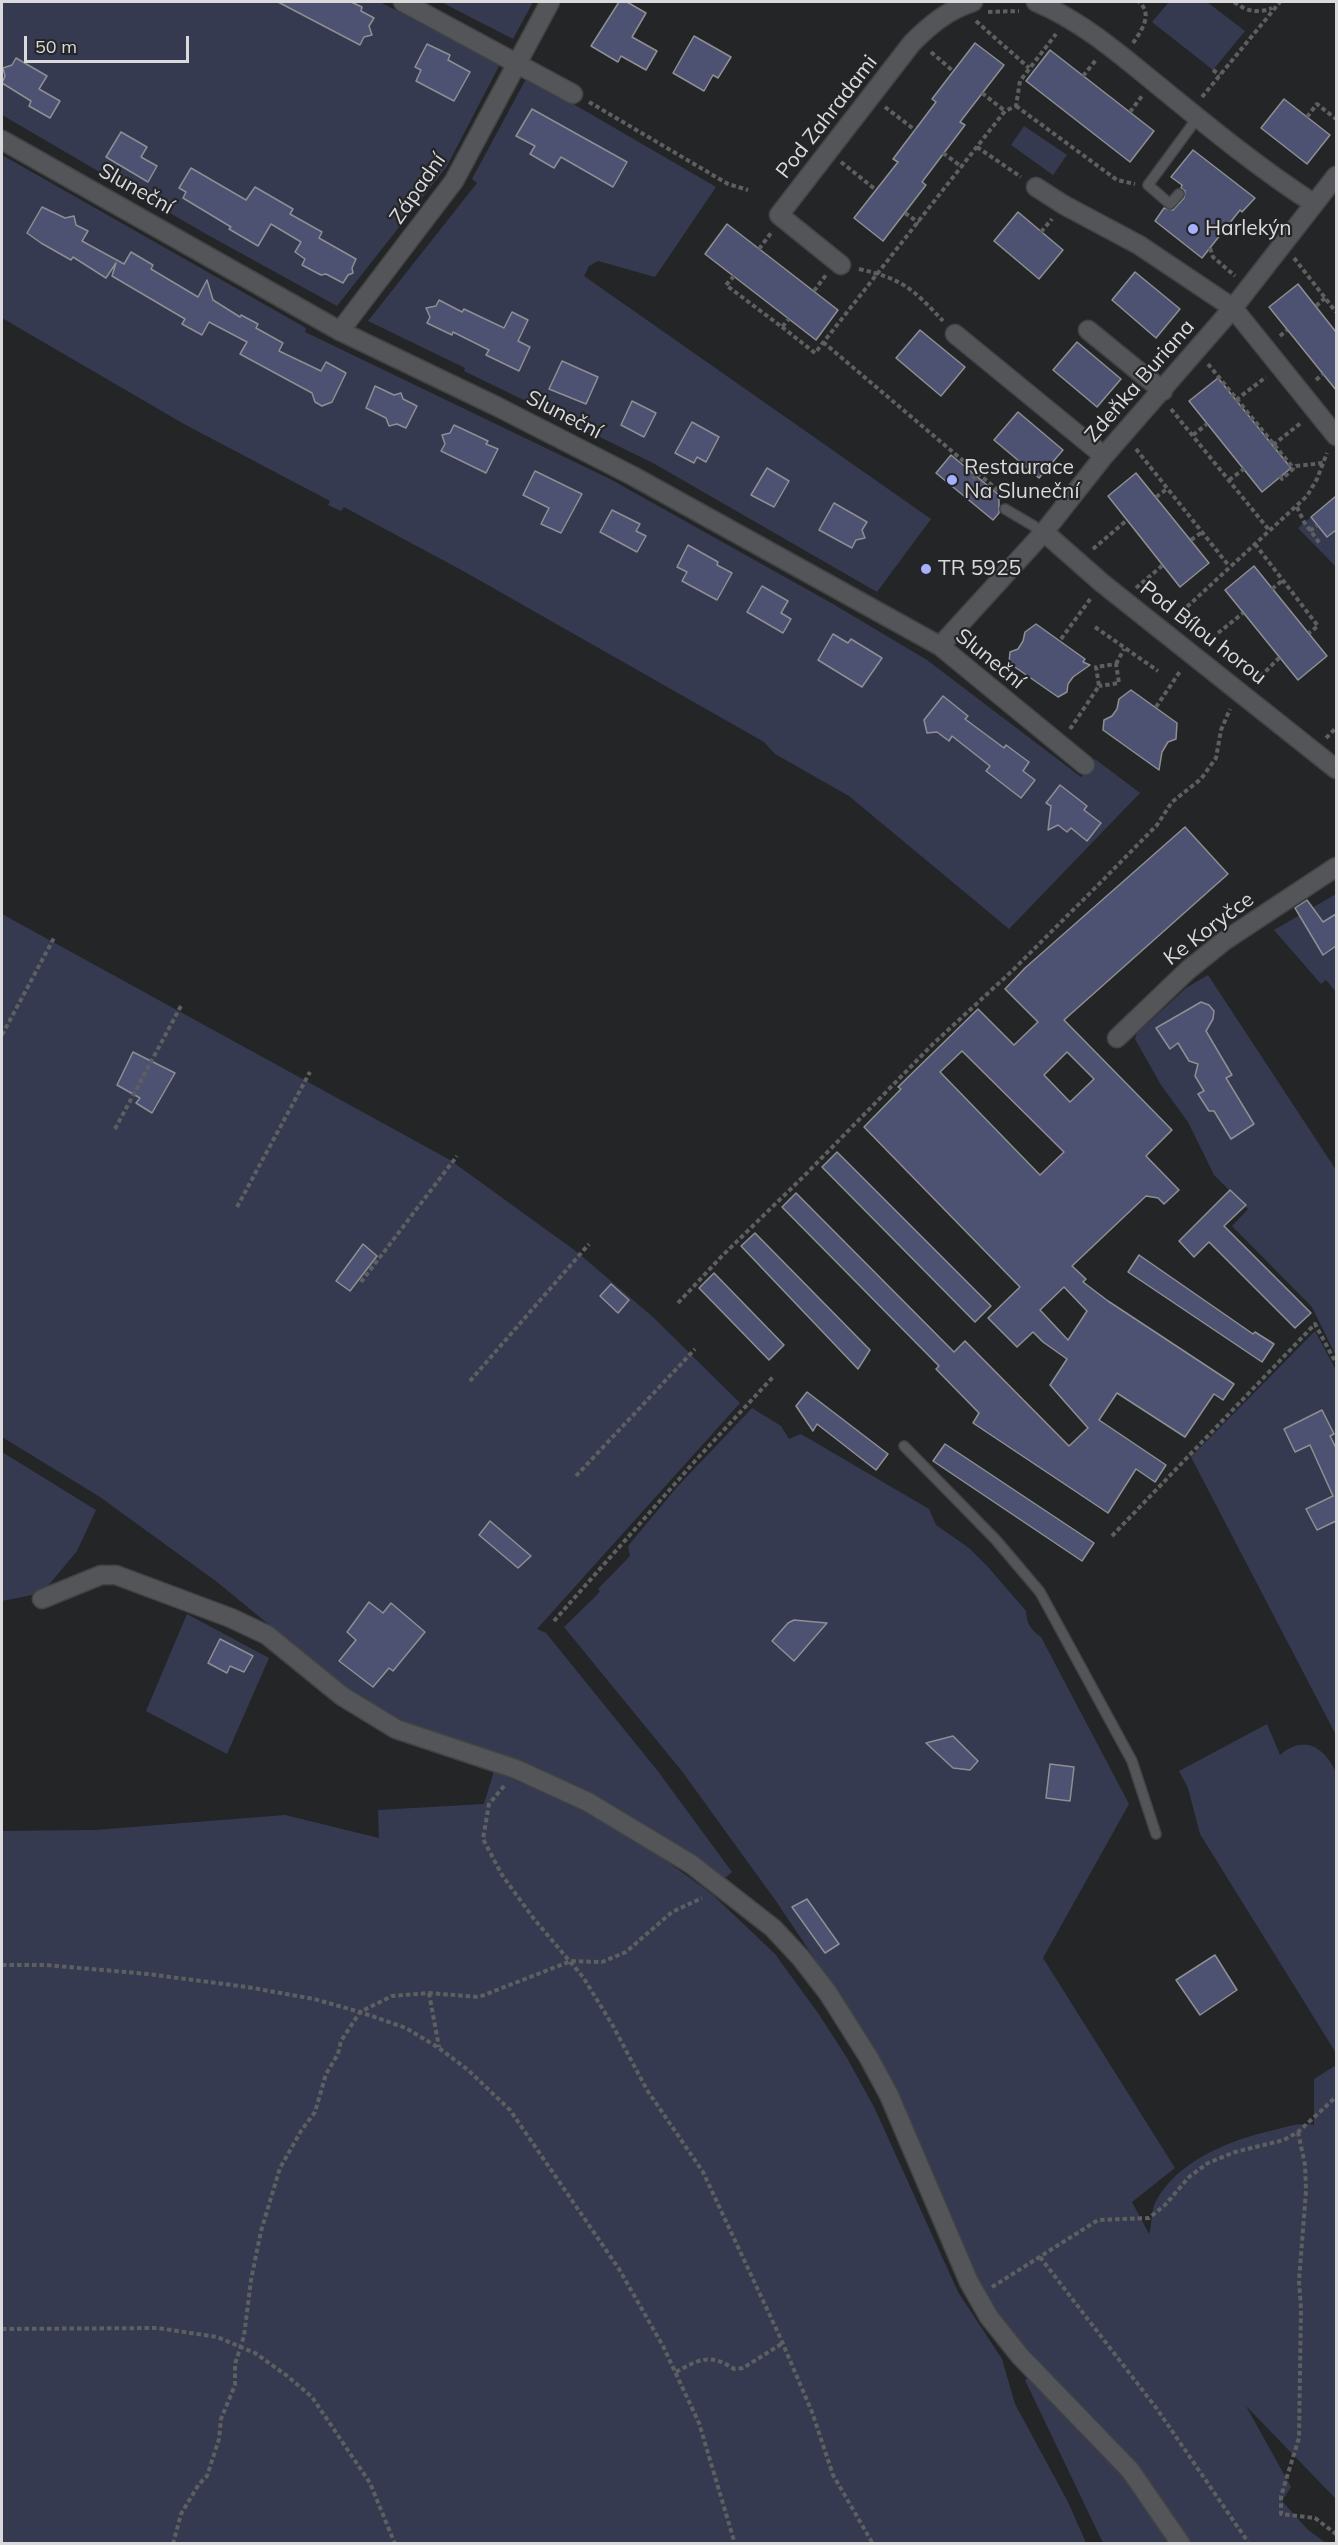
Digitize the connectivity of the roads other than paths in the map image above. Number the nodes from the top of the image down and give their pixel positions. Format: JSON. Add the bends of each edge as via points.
{"nodes":[{"id":1,"x":403,"y":2,"type":"edge"},
{"id":2,"x":550,"y":2,"type":"edge"},
{"id":3,"x":973,"y":2,"type":"edge"},
{"id":4,"x":1028,"y":6,"type":"edge"},
{"id":5,"x":518,"y":62,"type":"junction"},
{"id":6,"x":573,"y":94,"type":"road end"},
{"id":7,"x":1194,"y":114,"type":"junction"},
{"id":8,"x":2,"y":140,"type":"edge"},
{"id":9,"x":1336,"y":176,"type":"edge"},
{"id":10,"x":1036,"y":186,"type":"road end"},
{"id":11,"x":1179,"y":194,"type":"dead end"},
{"id":12,"x":1313,"y":203,"type":"junction"},
{"id":13,"x":841,"y":265,"type":"road end"},
{"id":14,"x":1233,"y":308,"type":"junction"},
{"id":15,"x":1089,"y":330,"type":"dead end"},
{"id":16,"x":340,"y":331,"type":"junction"},
{"id":17,"x":955,"y":334,"type":"road end"},
{"id":18,"x":1165,"y":397,"type":"junction"},
{"id":19,"x":1333,"y":441,"type":"edge"},
{"id":20,"x":1104,"y":456,"type":"junction"},
{"id":21,"x":1005,"y":509,"type":"road end"},
{"id":22,"x":1044,"y":532,"type":"junction"},
{"id":23,"x":940,"y":646,"type":"junction"},
{"id":24,"x":1085,"y":765,"type":"dead end"},
{"id":25,"x":1336,"y":769,"type":"edge"},
{"id":26,"x":1336,"y":867,"type":"edge"},
{"id":27,"x":1117,"y":1038,"type":"dead end"},
{"id":28,"x":904,"y":1446,"type":"dead end"},
{"id":29,"x":42,"y":1599,"type":"dead end"},
{"id":30,"x":1156,"y":1834,"type":"dead end"},
{"id":31,"x":1182,"y":2544,"type":"edge"}],
"edges":[{"from":1,"to":5,"type":"street"},
{"from":2,"to":5,"type":"street","name":"Západní"},
{"from":3,"to":13,"type":"street","name":"Pod Zahradami","via":[[932,23],[912,44],[779,215]]},
{"from":4,"to":7,"type":"street","via":[[1060,12]]},
{"from":5,"to":6,"type":"street"},
{"from":5,"to":16,"type":"street","name":"Západní","via":[[454,181]]},
{"from":7,"to":11,"type":"lane","via":[[1148,185],[1170,204]]},
{"from":7,"to":12,"type":"street"},
{"from":8,"to":16,"type":"street","name":"Sluneční"},
{"from":9,"to":12,"type":"street","name":"Zdeňka Buriana"},
{"from":10,"to":14,"type":"street","via":[[1139,245]]},
{"from":12,"to":14,"type":"street","name":"Zdeňka Buriana"},
{"from":14,"to":18,"type":"street","name":"Zdeňka Buriana"},
{"from":14,"to":19,"type":"street"},
{"from":15,"to":18,"type":"street"},
{"from":16,"to":23,"type":"street","name":"Sluneční","via":[[633,476]]},
{"from":17,"to":20,"type":"street"},
{"from":18,"to":20,"type":"street","name":"Zdeňka Buriana"},
{"from":20,"to":22,"type":"street","name":"Zdeňka Buriana"},
{"from":21,"to":22,"type":"lane"},
{"from":22,"to":23,"type":"street","name":"Zdeňka Buriana"},
{"from":22,"to":25,"type":"street","name":"Pod Bílou horou"},
{"from":23,"to":24,"type":"street","name":"Sluneční"},
{"from":26,"to":27,"type":"street","name":"Ke Koryčce","via":[[1224,941]]},
{"from":28,"to":30,"type":"lane","via":[[996,1540],[1040,1592],[1132,1761]]},
{"from":29,"to":31,"type":"street","via":[[101,1575],[116,1575],[231,1618],[267,1635],[342,1696],[396,1729],[516,1768],[588,1802],[682,1858],[773,1928],[828,1993],[888,2095],[976,2297],[1020,2356],[1130,2470]]}]}
